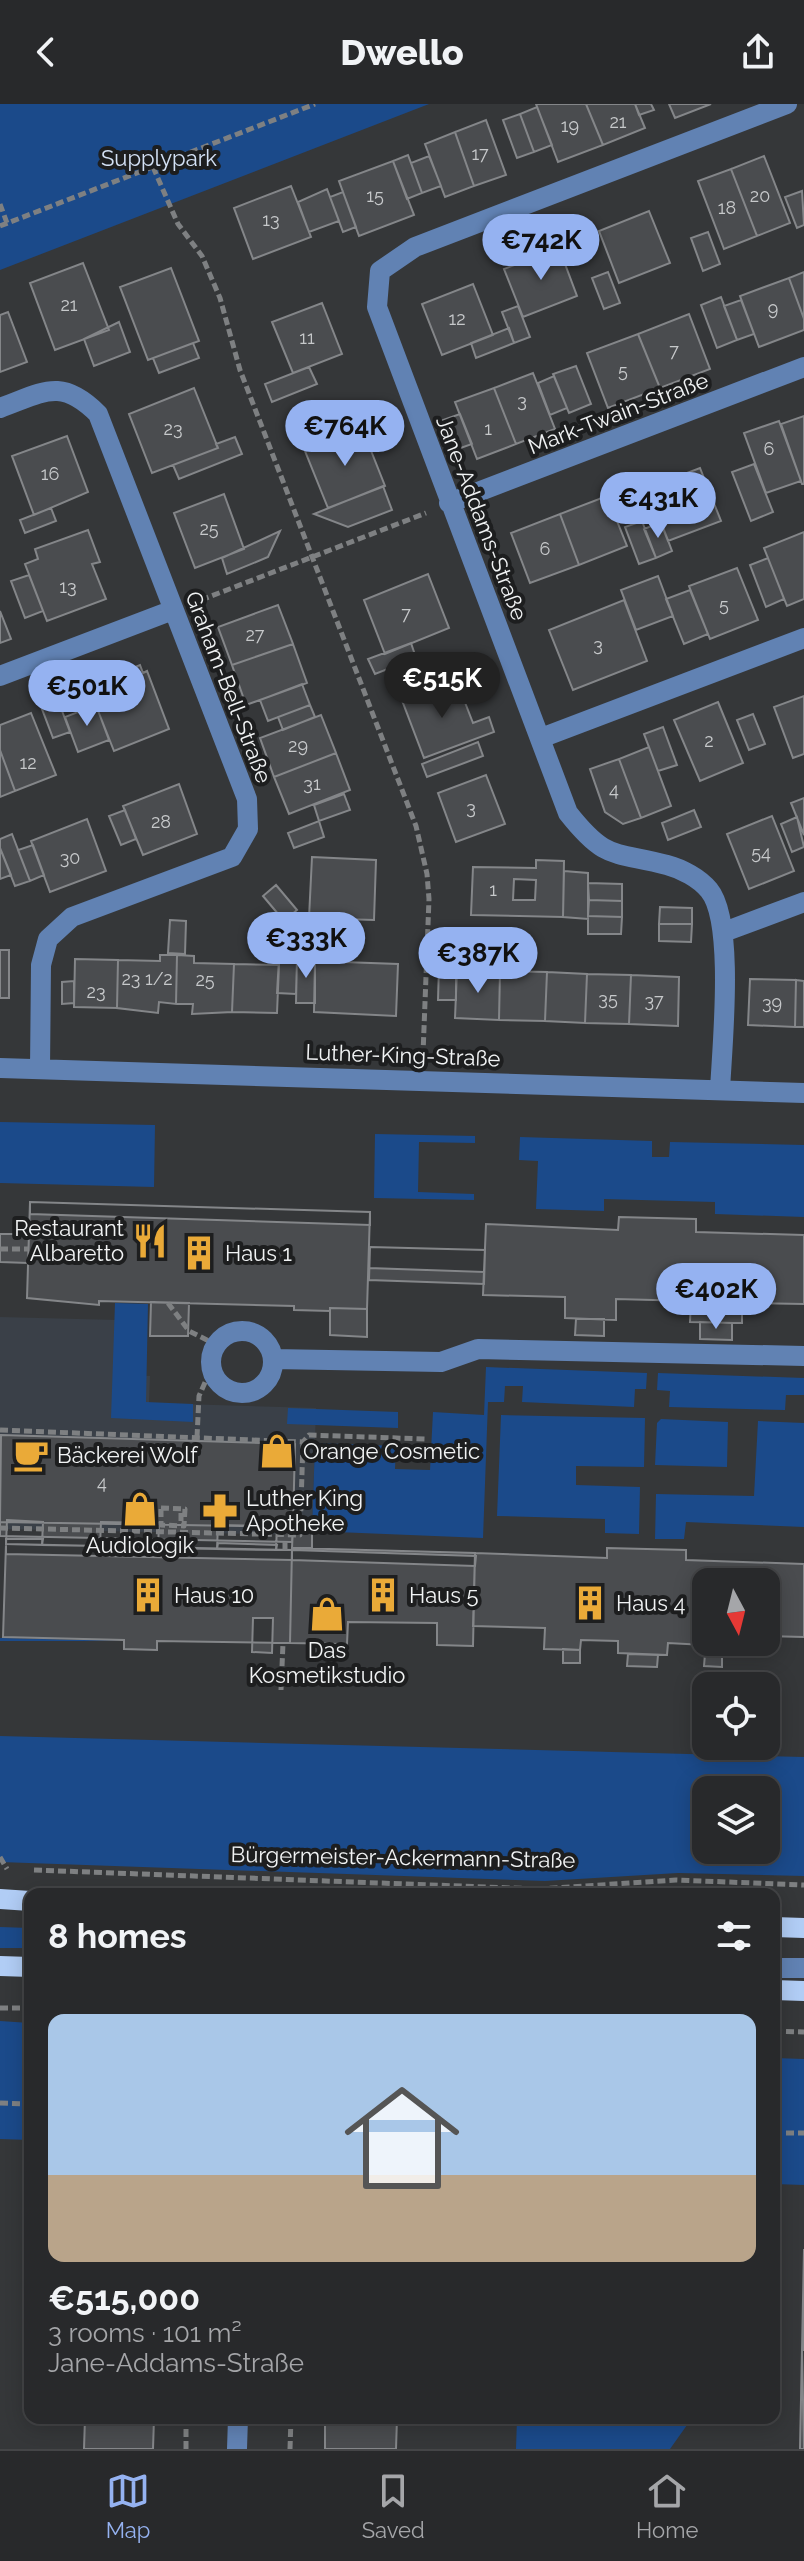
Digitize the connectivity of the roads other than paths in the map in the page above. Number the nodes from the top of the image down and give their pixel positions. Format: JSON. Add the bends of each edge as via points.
{"nodes":[{"id":1,"x":787,"y":104,"type":"edge"},
{"id":2,"x":804,"y":367,"type":"edge"},
{"id":3,"x":0,"y":408,"type":"edge"},
{"id":4,"x":449,"y":503,"type":"junction"},
{"id":5,"x":173,"y":610,"type":"junction"},
{"id":6,"x":804,"y":638,"type":"edge"},
{"id":7,"x":0,"y":676,"type":"edge"},
{"id":8,"x":541,"y":738,"type":"junction"},
{"id":9,"x":804,"y":902,"type":"edge"},
{"id":10,"x":724,"y":932,"type":"junction"},
{"id":11,"x":0,"y":1068,"type":"edge"},
{"id":12,"x":40,"y":1069,"type":"junction"},
{"id":13,"x":720,"y":1090,"type":"junction"},
{"id":14,"x":804,"y":1093,"type":"edge"},
{"id":15,"x":804,"y":1356,"type":"edge"},
{"id":16,"x":273,"y":1359,"type":"junction"},
{"id":17,"x":0,"y":1899,"type":"edge"},
{"id":18,"x":24,"y":1901,"type":"edge"},
{"id":19,"x":780,"y":1927,"type":"edge"},
{"id":20,"x":804,"y":1928,"type":"edge"},
{"id":21,"x":0,"y":1966,"type":"edge"},
{"id":22,"x":24,"y":1967,"type":"edge"},
{"id":23,"x":780,"y":1968,"type":"edge"},
{"id":24,"x":804,"y":1968,"type":"edge"},
{"id":25,"x":780,"y":1990,"type":"edge"},
{"id":26,"x":804,"y":1991,"type":"edge"},
{"id":27,"x":238,"y":2424,"type":"edge"},
{"id":28,"x":237,"y":2449,"type":"edge"}],
"edges":[{"from":1,"to":4,"type":"street","name":"Jane-Addams-Straße","via":[[415,247],[380,271],[377,307]]},
{"from":2,"to":4,"type":"street","name":"Mark-Twain-Straße"},
{"from":3,"to":5,"type":"street","name":"Graham-Bell-Straße","via":[[51,389],[80,396],[98,414]]},
{"from":4,"to":8,"type":"street","name":"Jane-Addams-Straße"},
{"from":5,"to":7,"type":"street"},
{"from":5,"to":12,"type":"street","name":"Graham-Bell-Straße","via":[[247,799],[248,829],[232,857],[72,917],[48,939],[41,965]]},
{"from":6,"to":8,"type":"street"},
{"from":8,"to":10,"type":"street","name":"Jane-Addams-Straße","via":[[568,813],[593,844],[694,876],[711,892]]},
{"from":9,"to":10,"type":"street"},
{"from":10,"to":13,"type":"street","name":"Jane-Addams-Straße"},
{"from":11,"to":12,"type":"street","name":"Luther-King-Straße"},
{"from":12,"to":13,"type":"street","name":"Luther-King-Straße"},
{"from":13,"to":14,"type":"street","name":"Luther-King-Straße"},
{"from":15,"to":16,"type":"street","via":[[478,1349],[441,1362]]},
{"from":16,"to":16,"type":"street","via":[[266,1341],[249,1332],[230,1333],[215,1344],[211,1369],[215,1379],[232,1391],[252,1391],[268,1378]]},
{"from":17,"to":18,"type":"main road"},
{"from":19,"to":20,"type":"main road"},
{"from":21,"to":22,"type":"main road"},
{"from":23,"to":24,"type":"street"},
{"from":25,"to":26,"type":"main road"},
{"from":27,"to":28,"type":"street"}]}
